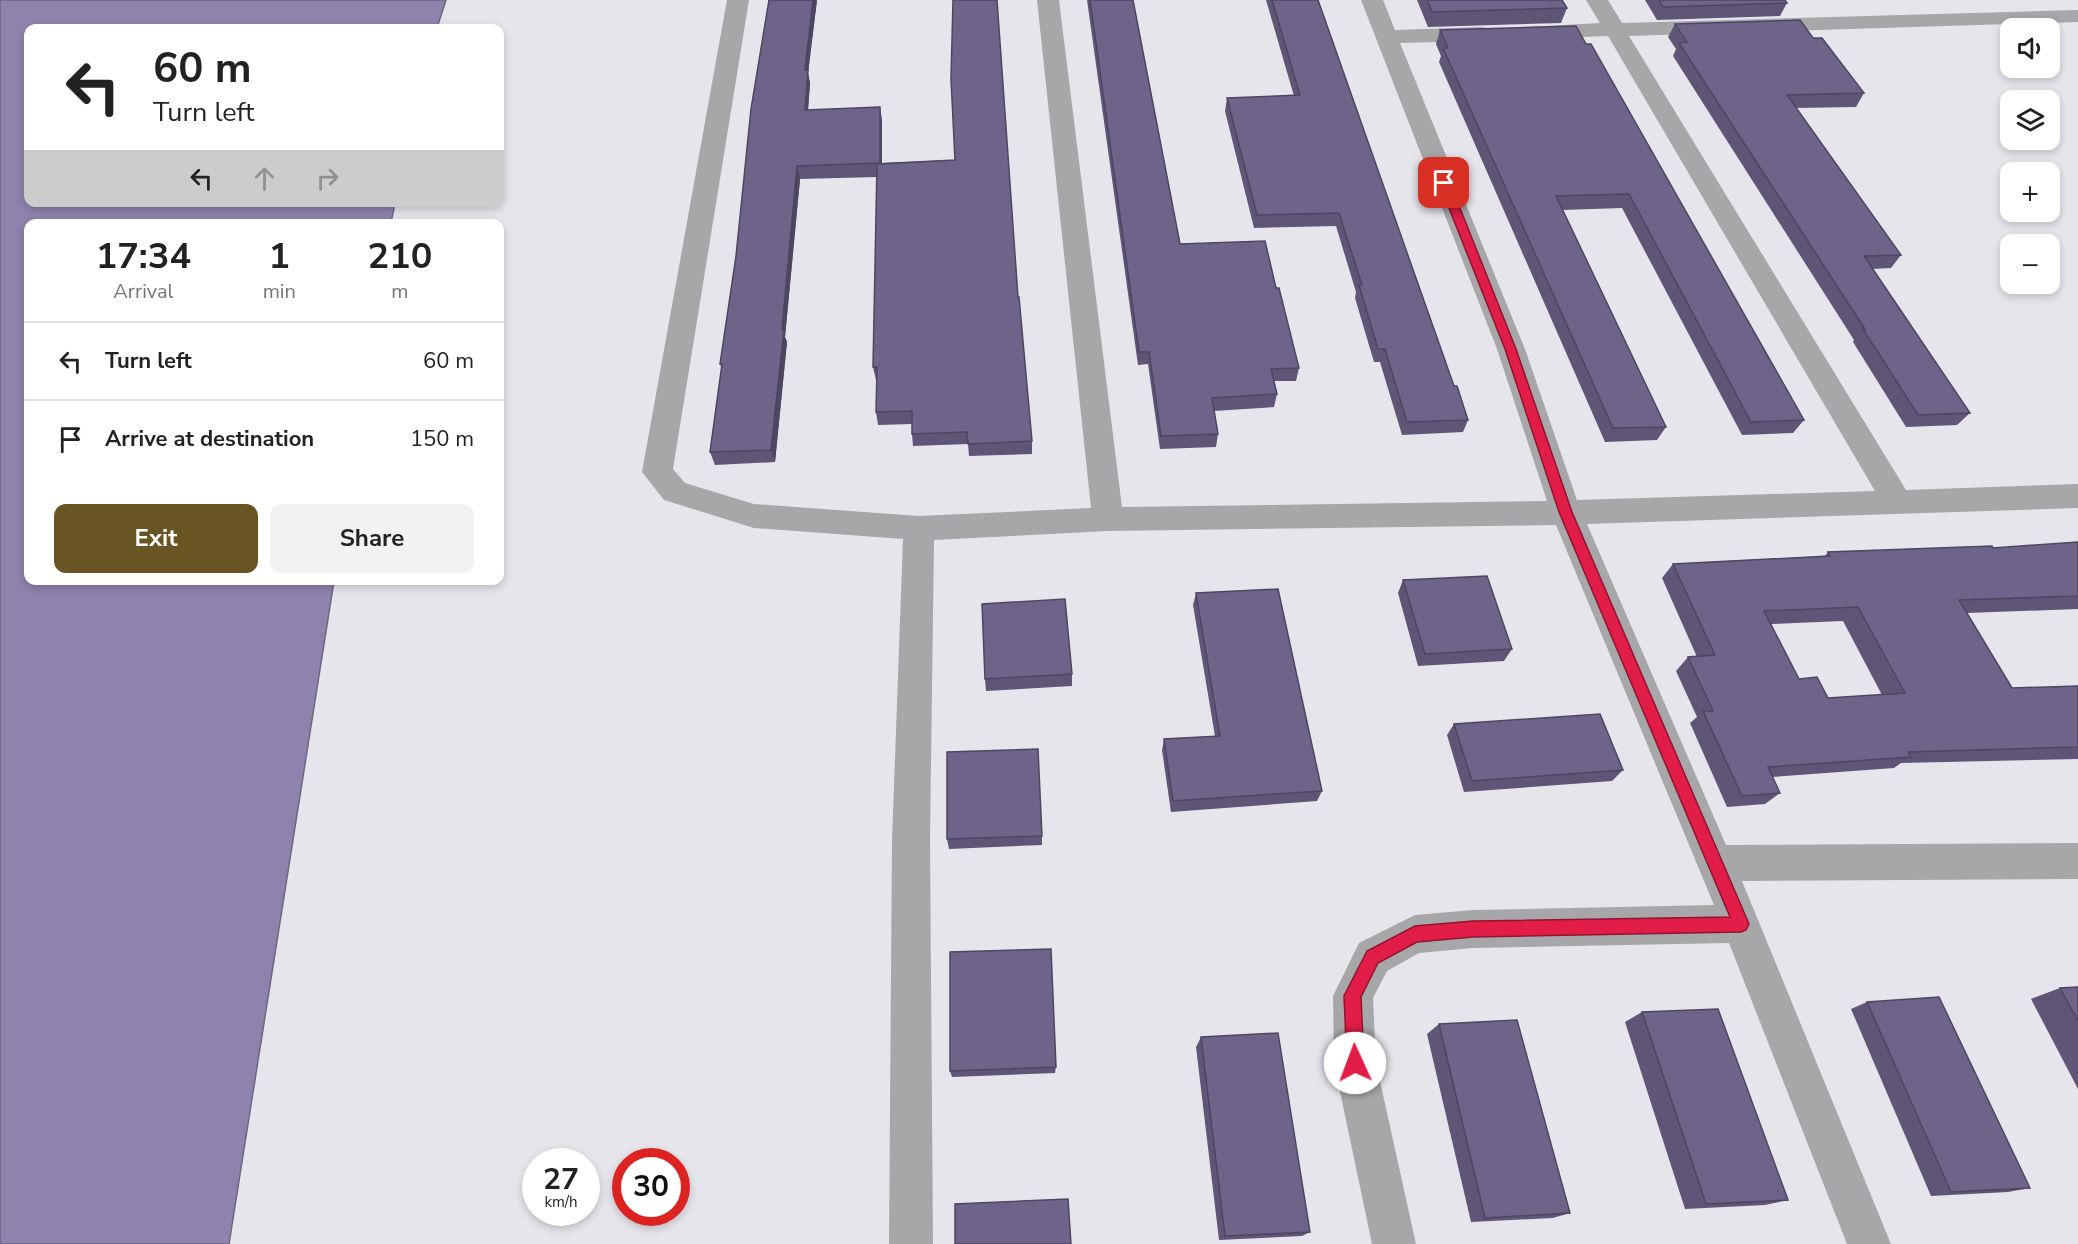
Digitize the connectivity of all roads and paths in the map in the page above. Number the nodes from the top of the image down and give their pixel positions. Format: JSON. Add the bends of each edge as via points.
{"nodes":[{"id":1,"x":738,"y":0,"type":"edge"},
{"id":2,"x":1047,"y":0,"type":"edge"},
{"id":3,"x":1372,"y":0,"type":"edge"},
{"id":4,"x":1597,"y":0,"type":"edge"},
{"id":5,"x":1818,"y":0,"type":"edge"},
{"id":6,"x":2041,"y":0,"type":"edge"},
{"id":7,"x":2067,"y":16,"type":"edge"},
{"id":8,"x":1837,"y":23,"type":"junction"},
{"id":9,"x":1614,"y":30,"type":"junction"},
{"id":10,"x":1387,"y":37,"type":"junction"},
{"id":11,"x":2078,"y":38,"type":"edge"},
{"id":12,"x":2078,"y":496,"type":"edge"},
{"id":13,"x":1897,"y":501,"type":"junction"},
{"id":14,"x":1566,"y":512,"type":"junction"},
{"id":15,"x":1108,"y":519,"type":"junction"},
{"id":16,"x":919,"y":528,"type":"junction"},
{"id":17,"x":2078,"y":861,"type":"edge"},
{"id":18,"x":1714,"y":863,"type":"junction"},
{"id":19,"x":1741,"y":924,"type":"junction"},
{"id":20,"x":911,"y":1244,"type":"edge"},
{"id":21,"x":1394,"y":1244,"type":"edge"},
{"id":22,"x":1869,"y":1244,"type":"edge"}],
"edges":[{"from":1,"to":16,"type":"street","via":[[657,472],[675,492],[754,516]]},
{"from":2,"to":15,"type":"street"},
{"from":3,"to":10,"type":"street"},
{"from":4,"to":9,"type":"street"},
{"from":5,"to":8,"type":"street"},
{"from":6,"to":7,"type":"street"},
{"from":7,"to":8,"type":"street"},
{"from":7,"to":11,"type":"street"},
{"from":8,"to":9,"type":"street"},
{"from":9,"to":10,"type":"street"},
{"from":9,"to":13,"type":"street"},
{"from":10,"to":14,"type":"street","via":[[1511,349]]},
{"from":12,"to":13,"type":"street"},
{"from":13,"to":14,"type":"street"},
{"from":14,"to":15,"type":"street"},
{"from":14,"to":18,"type":"street"},
{"from":15,"to":16,"type":"street"},
{"from":16,"to":20,"type":"street","via":[[911,840]]},
{"from":17,"to":18,"type":"street"},
{"from":18,"to":19,"type":"street"},
{"from":19,"to":21,"type":"street","via":[[1473,929],[1415,934],[1373,957],[1353,996],[1355,1063]]},
{"from":19,"to":22,"type":"street"}]}
